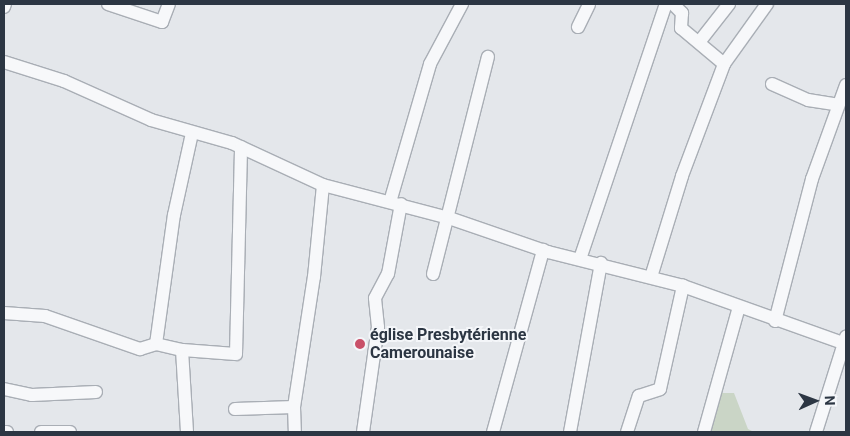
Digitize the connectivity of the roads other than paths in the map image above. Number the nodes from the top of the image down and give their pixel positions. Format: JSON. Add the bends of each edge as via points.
{"nodes":[{"id":1,"x":108,"y":4,"type":"edge"},
{"id":2,"x":170,"y":4,"type":"edge"},
{"id":3,"x":462,"y":4,"type":"edge"},
{"id":4,"x":589,"y":4,"type":"edge"},
{"id":5,"x":666,"y":4,"type":"edge"},
{"id":6,"x":673,"y":4,"type":"edge"},
{"id":7,"x":729,"y":4,"type":"edge"},
{"id":8,"x":767,"y":4,"type":"edge"},
{"id":9,"x":686,"y":8,"type":"edge"},
{"id":10,"x":578,"y":27,"type":"dead end"},
{"id":11,"x":700,"y":41,"type":"junction"},
{"id":12,"x":488,"y":57,"type":"dead end"},
{"id":13,"x":4,"y":62,"type":"edge"},
{"id":14,"x":724,"y":64,"type":"junction"},
{"id":15,"x":772,"y":84,"type":"dead end"},
{"id":16,"x":846,"y":86,"type":"edge"},
{"id":17,"x":838,"y":105,"type":"junction"},
{"id":18,"x":192,"y":133,"type":"junction"},
{"id":19,"x":241,"y":147,"type":"junction"},
{"id":20,"x":323,"y":185,"type":"junction"},
{"id":21,"x":396,"y":203,"type":"junction"},
{"id":22,"x":445,"y":217,"type":"junction"},
{"id":23,"x":542,"y":250,"type":"junction"},
{"id":24,"x":580,"y":260,"type":"junction"},
{"id":25,"x":601,"y":263,"type":"junction"},
{"id":26,"x":433,"y":274,"type":"dead end"},
{"id":27,"x":651,"y":277,"type":"junction"},
{"id":28,"x":683,"y":286,"type":"junction"},
{"id":29,"x":740,"y":307,"type":"junction"},
{"id":30,"x":4,"y":313,"type":"edge"},
{"id":31,"x":775,"y":320,"type":"junction"},
{"id":32,"x":846,"y":341,"type":"edge"},
{"id":33,"x":156,"y":344,"type":"junction"},
{"id":34,"x":182,"y":350,"type":"junction"},
{"id":35,"x":4,"y":389,"type":"edge"},
{"id":36,"x":96,"y":392,"type":"dead end"},
{"id":37,"x":294,"y":406,"type":"junction"},
{"id":38,"x":235,"y":409,"type":"dead end"},
{"id":39,"x":4,"y":432,"type":"edge"},
{"id":40,"x":8,"y":432,"type":"edge"},
{"id":41,"x":41,"y":432,"type":"edge"},
{"id":42,"x":70,"y":432,"type":"edge"},
{"id":43,"x":187,"y":432,"type":"edge"},
{"id":44,"x":295,"y":432,"type":"edge"},
{"id":45,"x":363,"y":432,"type":"edge"},
{"id":46,"x":493,"y":432,"type":"edge"},
{"id":47,"x":570,"y":432,"type":"edge"},
{"id":48,"x":627,"y":432,"type":"edge"},
{"id":49,"x":704,"y":432,"type":"edge"},
{"id":50,"x":816,"y":432,"type":"edge"}],
"edges":[{"from":1,"to":2,"type":"street","via":[[162,22]]},
{"from":3,"to":21,"type":"street","via":[[430,64]]},
{"from":4,"to":10,"type":"street"},
{"from":5,"to":24,"type":"street"},
{"from":6,"to":9,"type":"street"},
{"from":7,"to":11,"type":"street"},
{"from":8,"to":14,"type":"street"},
{"from":9,"to":11,"type":"street","via":[[681,28]]},
{"from":11,"to":14,"type":"street"},
{"from":12,"to":22,"type":"street"},
{"from":13,"to":18,"type":"street","via":[[64,81],[151,120]]},
{"from":14,"to":27,"type":"street","via":[[682,176]]},
{"from":15,"to":17,"type":"street","via":[[808,100]]},
{"from":16,"to":17,"type":"street"},
{"from":17,"to":31,"type":"street","via":[[812,179]]},
{"from":18,"to":19,"type":"street"},
{"from":18,"to":33,"type":"street","via":[[174,215]]},
{"from":19,"to":20,"type":"street"},
{"from":19,"to":34,"type":"street","via":[[236,354]]},
{"from":20,"to":21,"type":"street"},
{"from":20,"to":37,"type":"street","via":[[314,277]]},
{"from":21,"to":22,"type":"street"},
{"from":21,"to":45,"type":"street","via":[[388,274],[375,298],[378,327]]},
{"from":22,"to":23,"type":"street"},
{"from":22,"to":26,"type":"street"},
{"from":23,"to":24,"type":"street"},
{"from":23,"to":46,"type":"street"},
{"from":24,"to":25,"type":"street"},
{"from":25,"to":27,"type":"street"},
{"from":25,"to":47,"type":"street"},
{"from":27,"to":28,"type":"street"},
{"from":28,"to":29,"type":"street"},
{"from":28,"to":48,"type":"street","via":[[660,389],[639,396]]},
{"from":29,"to":31,"type":"street"},
{"from":29,"to":49,"type":"street"},
{"from":30,"to":33,"type":"street","via":[[45,316],[140,349]]},
{"from":31,"to":32,"type":"street"},
{"from":32,"to":50,"type":"street"},
{"from":33,"to":34,"type":"street"},
{"from":34,"to":43,"type":"street"},
{"from":35,"to":36,"type":"street","via":[[32,395]]},
{"from":37,"to":38,"type":"street"},
{"from":37,"to":44,"type":"street"},
{"from":39,"to":40,"type":"street"},
{"from":41,"to":42,"type":"street"}]}
